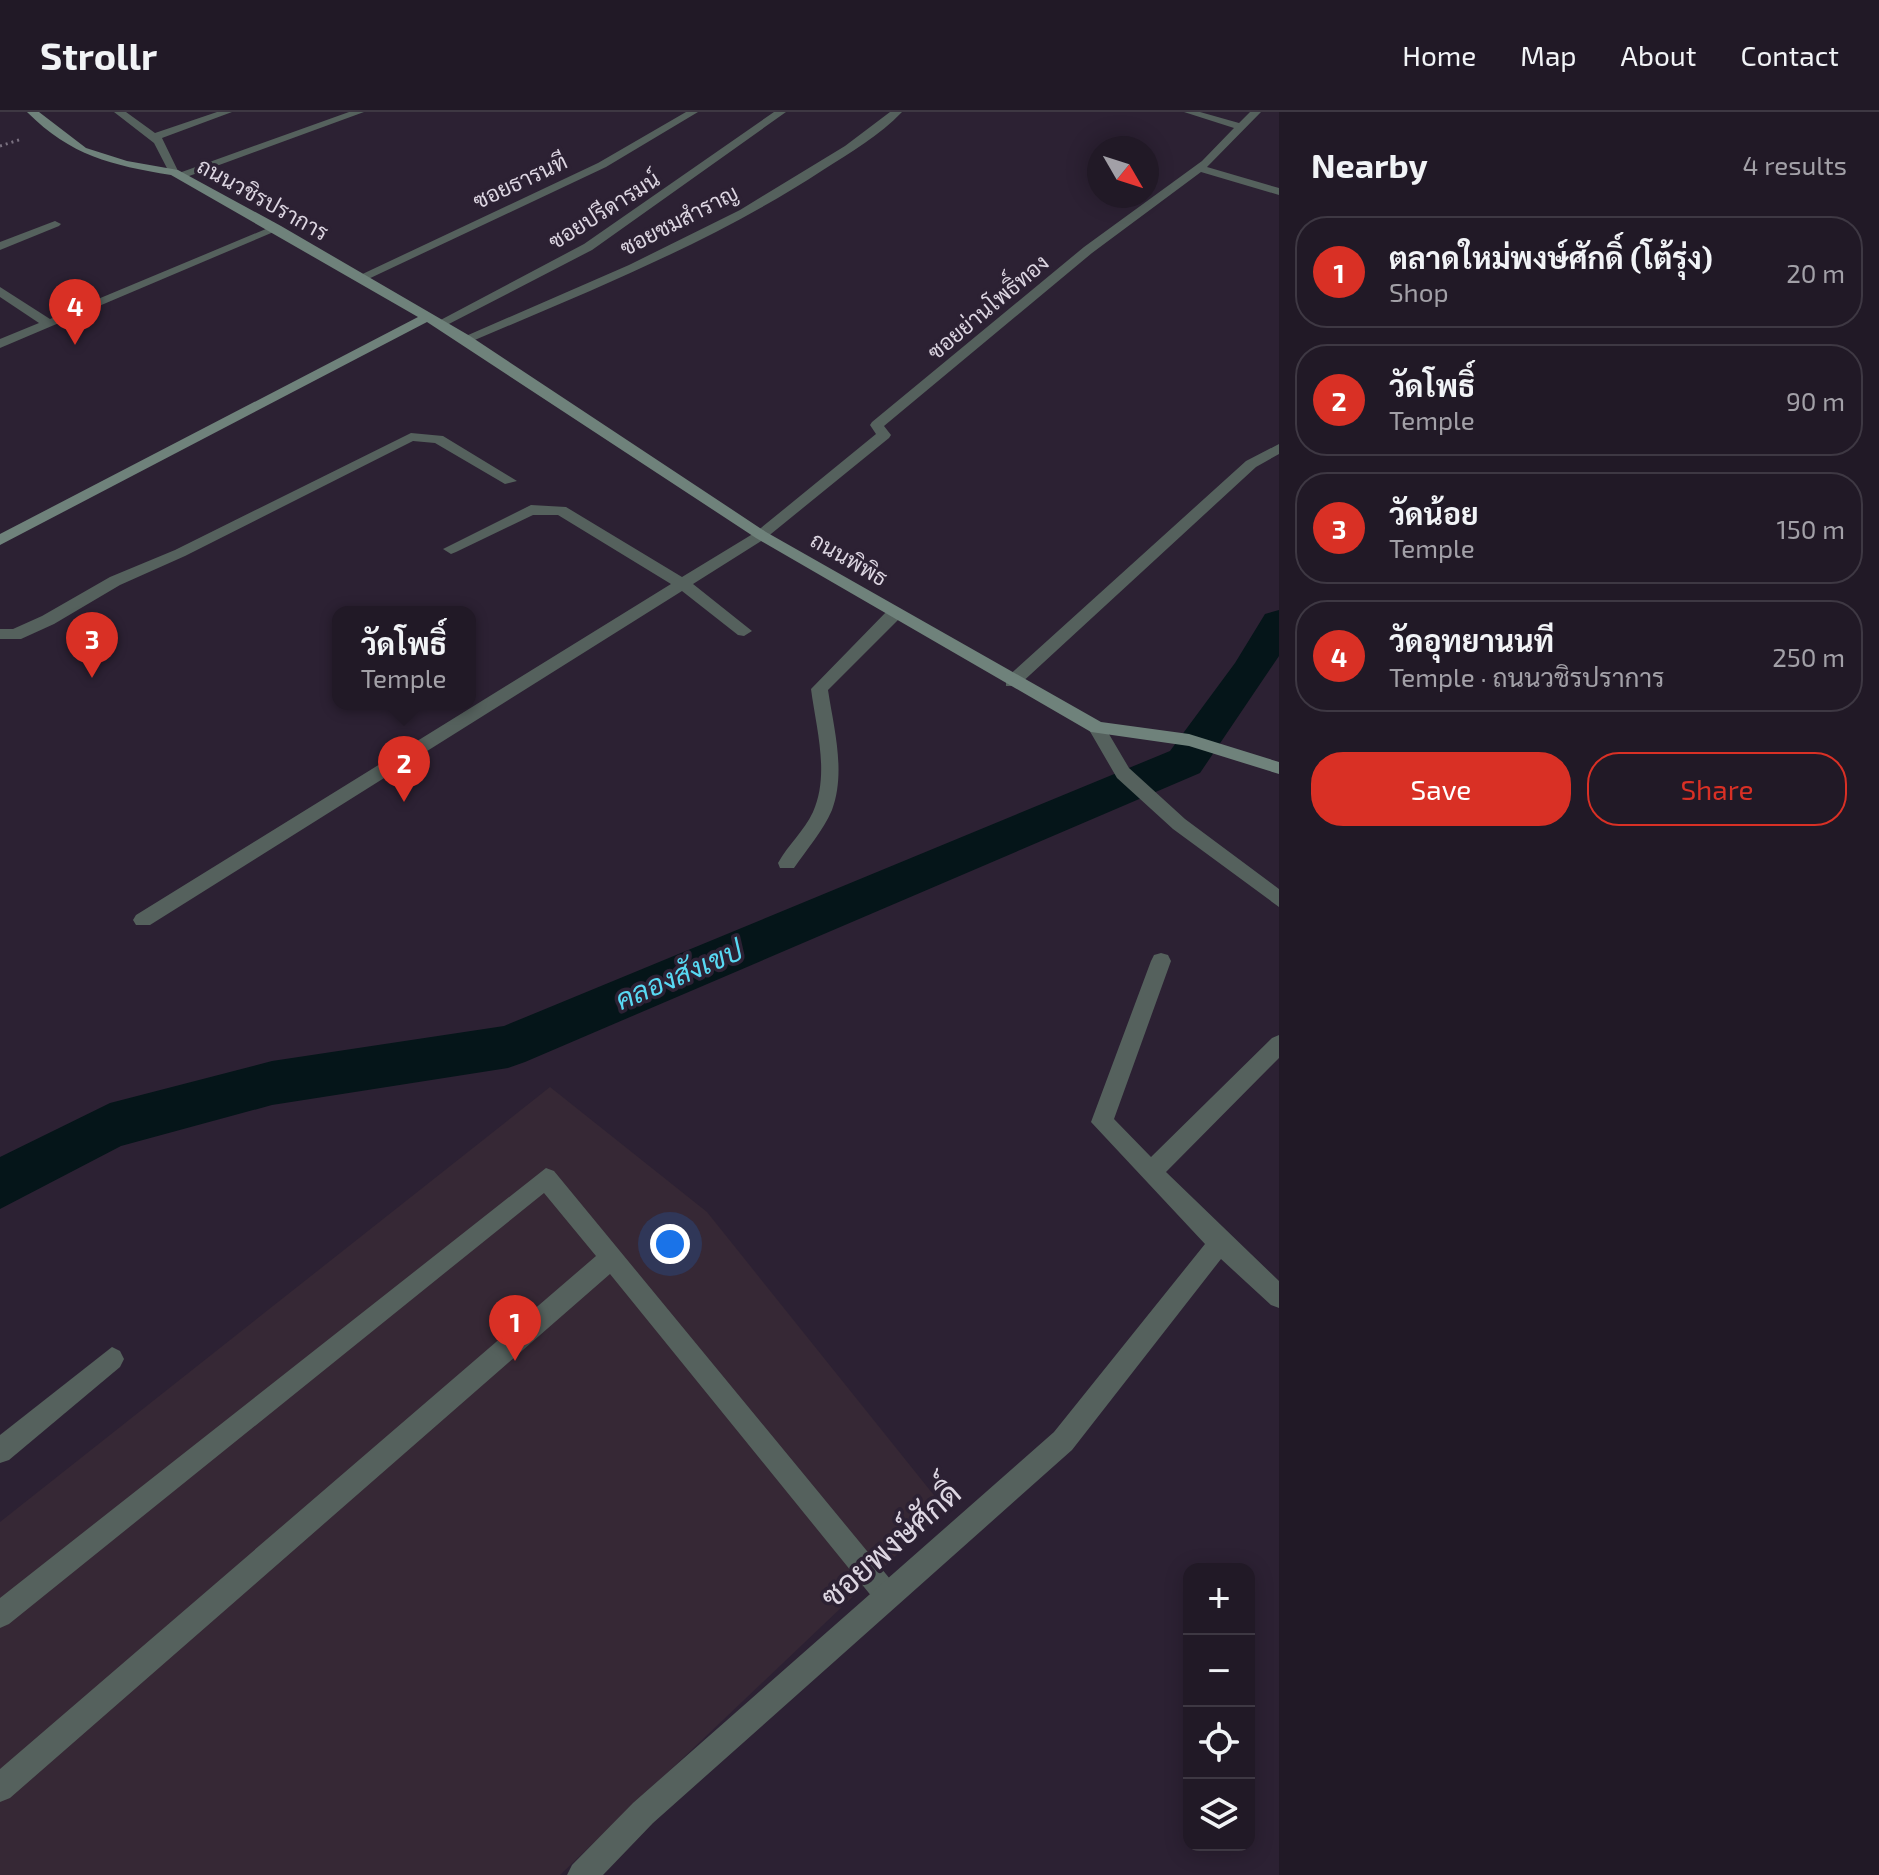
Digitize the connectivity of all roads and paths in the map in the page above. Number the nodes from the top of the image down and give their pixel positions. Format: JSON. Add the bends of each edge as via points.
{"nodes":[{"id":1,"x":32,"y":112,"type":"edge"},
{"id":2,"x":119,"y":112,"type":"edge"},
{"id":3,"x":227,"y":112,"type":"edge"},
{"id":4,"x":359,"y":112,"type":"edge"},
{"id":5,"x":693,"y":112,"type":"edge"},
{"id":6,"x":781,"y":112,"type":"edge"},
{"id":7,"x":897,"y":112,"type":"edge"},
{"id":8,"x":1189,"y":112,"type":"edge"},
{"id":9,"x":1256,"y":112,"type":"edge"},
{"id":10,"x":1242,"y":127,"type":"junction"},
{"id":11,"x":154,"y":137,"type":"junction"},
{"id":12,"x":1198,"y":168,"type":"junction"},
{"id":13,"x":177,"y":174,"type":"junction"},
{"id":14,"x":1279,"y":192,"type":"edge"},
{"id":15,"x":55,"y":224,"type":"dead end"},
{"id":16,"x":277,"y":228,"type":"junction"},
{"id":17,"x":0,"y":246,"type":"edge"},
{"id":18,"x":360,"y":278,"type":"junction"},
{"id":19,"x":0,"y":291,"type":"edge"},
{"id":20,"x":433,"y":320,"type":"junction"},
{"id":21,"x":46,"y":322,"type":"junction"},
{"id":22,"x":465,"y":339,"type":"junction"},
{"id":23,"x":0,"y":344,"type":"edge"},
{"id":24,"x":1279,"y":448,"type":"edge"},
{"id":25,"x":510,"y":481,"type":"dead end"},
{"id":26,"x":761,"y":535,"type":"junction"},
{"id":27,"x":0,"y":540,"type":"edge"},
{"id":28,"x":451,"y":549,"type":"dead end"},
{"id":29,"x":682,"y":584,"type":"junction"},
{"id":30,"x":895,"y":613,"type":"junction"},
{"id":31,"x":744,"y":631,"type":"dead end"},
{"id":32,"x":0,"y":634,"type":"edge"},
{"id":33,"x":1012,"y":682,"type":"junction"},
{"id":34,"x":1097,"y":728,"type":"junction"},
{"id":35,"x":1278,"y":764,"type":"edge"},
{"id":36,"x":787,"y":863,"type":"dead end"},
{"id":37,"x":1279,"y":899,"type":"edge"},
{"id":38,"x":143,"y":920,"type":"dead end"},
{"id":39,"x":1161,"y":961,"type":"dead end"},
{"id":40,"x":1279,"y":1044,"type":"edge"},
{"id":41,"x":1151,"y":1172,"type":"junction"},
{"id":42,"x":1220,"y":1243,"type":"junction"},
{"id":43,"x":610,"y":1259,"type":"junction"},
{"id":44,"x":1279,"y":1297,"type":"edge"},
{"id":45,"x":112,"y":1359,"type":"dead end"},
{"id":46,"x":0,"y":1451,"type":"edge"},
{"id":47,"x":886,"y":1594,"type":"junction"},
{"id":48,"x":0,"y":1615,"type":"edge"},
{"id":49,"x":0,"y":1788,"type":"edge"},
{"id":50,"x":582,"y":1875,"type":"edge"}],
"edges":[{"from":1,"to":13,"type":"street","name":"ถนนวชิรปราการ","via":[[82,150]]},
{"from":2,"to":11,"type":"street"},
{"from":3,"to":11,"type":"street"},
{"from":4,"to":13,"type":"street"},
{"from":5,"to":18,"type":"street","name":"ซอยธารนที","via":[[602,165]]},
{"from":6,"to":20,"type":"street","name":"ซอยปรีดารมน์","via":[[588,247]]},
{"from":7,"to":22,"type":"street","name":"ซอยชมสำราญ","via":[[867,136],[714,227]]},
{"from":8,"to":10,"type":"street"},
{"from":9,"to":10,"type":"street","name":"ซอยย่านโพธิ์ทอง"},
{"from":10,"to":12,"type":"street","name":"ซอยย่านโพธิ์ทอง"},
{"from":11,"to":13,"type":"street"},
{"from":12,"to":14,"type":"street"},
{"from":12,"to":26,"type":"street","name":"ซอยย่านโพธิ์ทอง","via":[[1088,250],[877,425],[884,435]]},
{"from":13,"to":16,"type":"street","name":"ถนนวชิรปราการ"},
{"from":15,"to":17,"type":"street"},
{"from":16,"to":18,"type":"street","name":"ถนนวชิรปราการ"},
{"from":16,"to":21,"type":"street"},
{"from":18,"to":20,"type":"street","name":"ถนนวชิรปราการ"},
{"from":19,"to":21,"type":"street"},
{"from":20,"to":22,"type":"street","name":"ถนนพิพิธ"},
{"from":20,"to":27,"type":"street"},
{"from":21,"to":23,"type":"street"},
{"from":22,"to":26,"type":"street","name":"ถนนพิพิธ"},
{"from":24,"to":33,"type":"street","via":[[1251,464]]},
{"from":25,"to":32,"type":"street","via":[[438,439],[411,437],[115,581],[48,620],[15,635]]},
{"from":26,"to":29,"type":"street"},
{"from":26,"to":30,"type":"street","name":"ถนนพิพิธ"},
{"from":28,"to":29,"type":"street","via":[[531,510],[561,510]]},
{"from":29,"to":31,"type":"street"},
{"from":29,"to":38,"type":"street"},
{"from":30,"to":33,"type":"street","name":"ถนนพิพิธ"},
{"from":30,"to":36,"type":"street","via":[[819,689],[829,759],[827,792],[821,812]]},
{"from":33,"to":34,"type":"street","name":"ถนนพิพิธ"},
{"from":34,"to":35,"type":"street","name":"ถนนพิพิธ","via":[[1189,740]]},
{"from":34,"to":37,"type":"street","via":[[1123,773],[1179,824]]},
{"from":39,"to":41,"type":"street","via":[[1102,1122]]},
{"from":40,"to":41,"type":"street"},
{"from":41,"to":42,"type":"street"},
{"from":42,"to":44,"type":"street"},
{"from":42,"to":47,"type":"street","name":"ซอยพงษ์ศักดิ์","via":[[1063,1441]]},
{"from":43,"to":47,"type":"street"},
{"from":43,"to":48,"type":"street","via":[[546,1178]]},
{"from":43,"to":49,"type":"street"},
{"from":45,"to":46,"type":"street"},
{"from":47,"to":50,"type":"street","name":"ซอยพงษ์ศักดิ์","via":[[643,1813]]}]}
